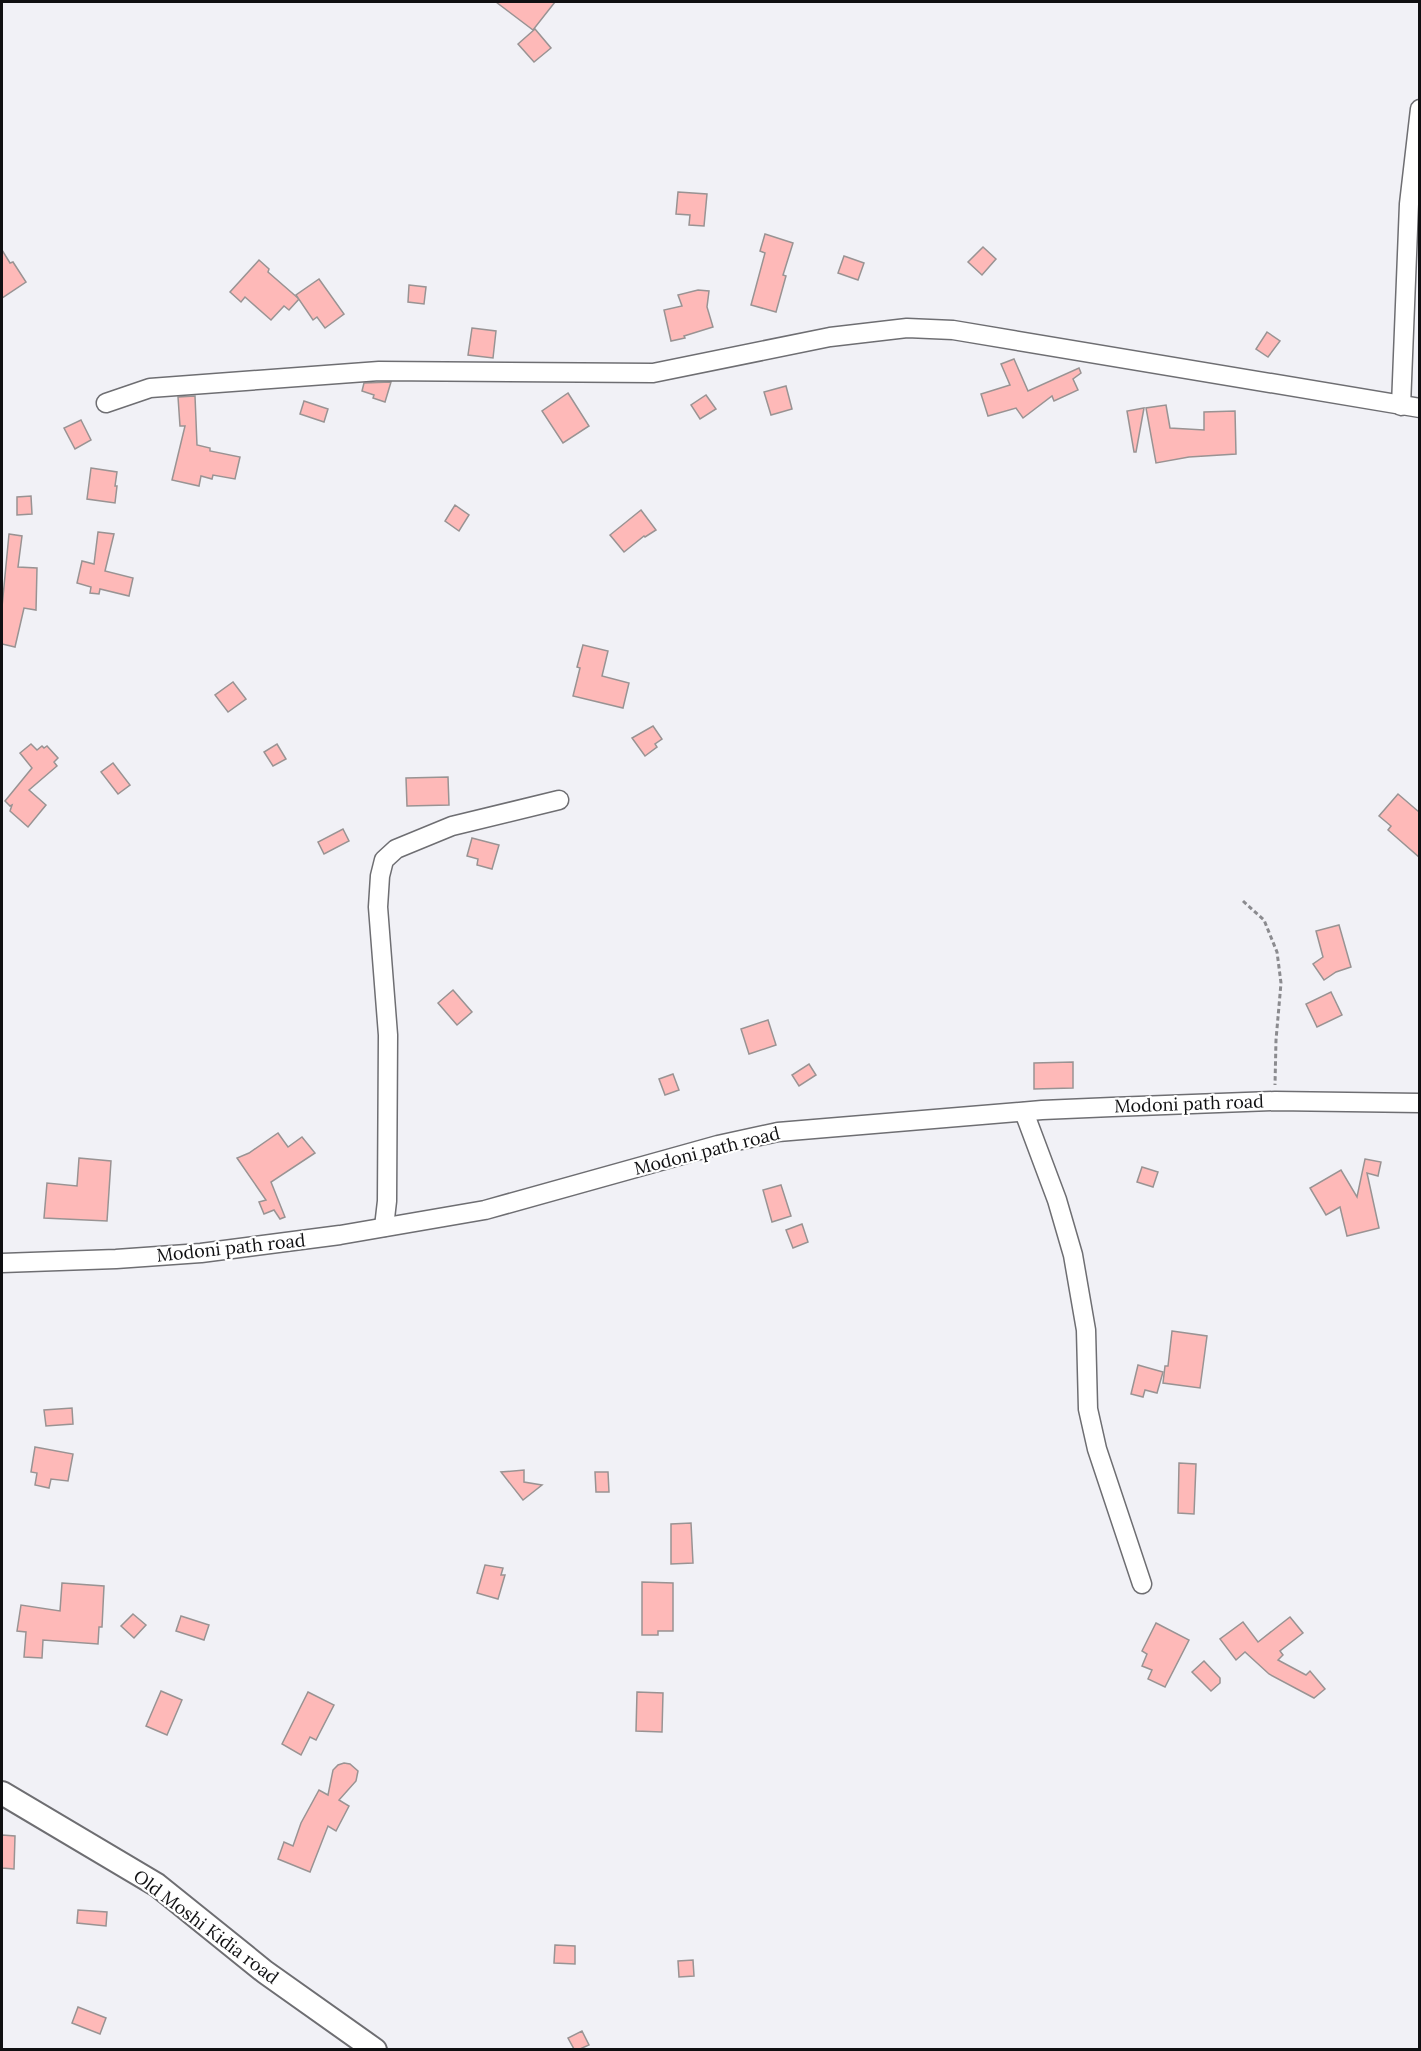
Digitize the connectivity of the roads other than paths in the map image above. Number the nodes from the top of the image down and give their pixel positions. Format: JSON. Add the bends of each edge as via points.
{"nodes":[{"id":1,"x":1419,"y":109,"type":"edge"},
{"id":2,"x":106,"y":403,"type":"dead end"},
{"id":3,"x":1401,"y":406,"type":"junction"},
{"id":4,"x":1419,"y":408,"type":"edge"},
{"id":5,"x":559,"y":800,"type":"dead end"},
{"id":6,"x":1419,"y":1103,"type":"edge"},
{"id":7,"x":1024,"y":1112,"type":"junction"},
{"id":8,"x":384,"y":1227,"type":"junction"},
{"id":9,"x":2,"y":1263,"type":"edge"},
{"id":10,"x":1142,"y":1584,"type":"dead end"},
{"id":11,"x":2,"y":1793,"type":"edge"},
{"id":12,"x":375,"y":2049,"type":"edge"}],
"edges":[{"from":1,"to":3,"type":"street","via":[[1408,204]]},
{"from":2,"to":3,"type":"street","via":[[150,388],[380,372],[653,374],[830,337],[907,328],[953,330]]},
{"from":3,"to":4,"type":"street"},
{"from":5,"to":8,"type":"street","via":[[453,826],[396,849],[384,860],[378,907],[388,1035]]},
{"from":6,"to":7,"type":"street","name":"Modoni path road","via":[[1275,1101]]},
{"from":7,"to":8,"type":"street","name":"Modoni path road","via":[[778,1132],[485,1210]]},
{"from":7,"to":10,"type":"street","via":[[1058,1200],[1073,1255],[1086,1330],[1088,1409],[1097,1449]]},
{"from":8,"to":9,"type":"street","name":"Modoni path road","via":[[201,1254]]},
{"from":11,"to":12,"type":"street","name":"Old Moshi Kidia road","via":[[157,1885],[265,1972]]}]}
